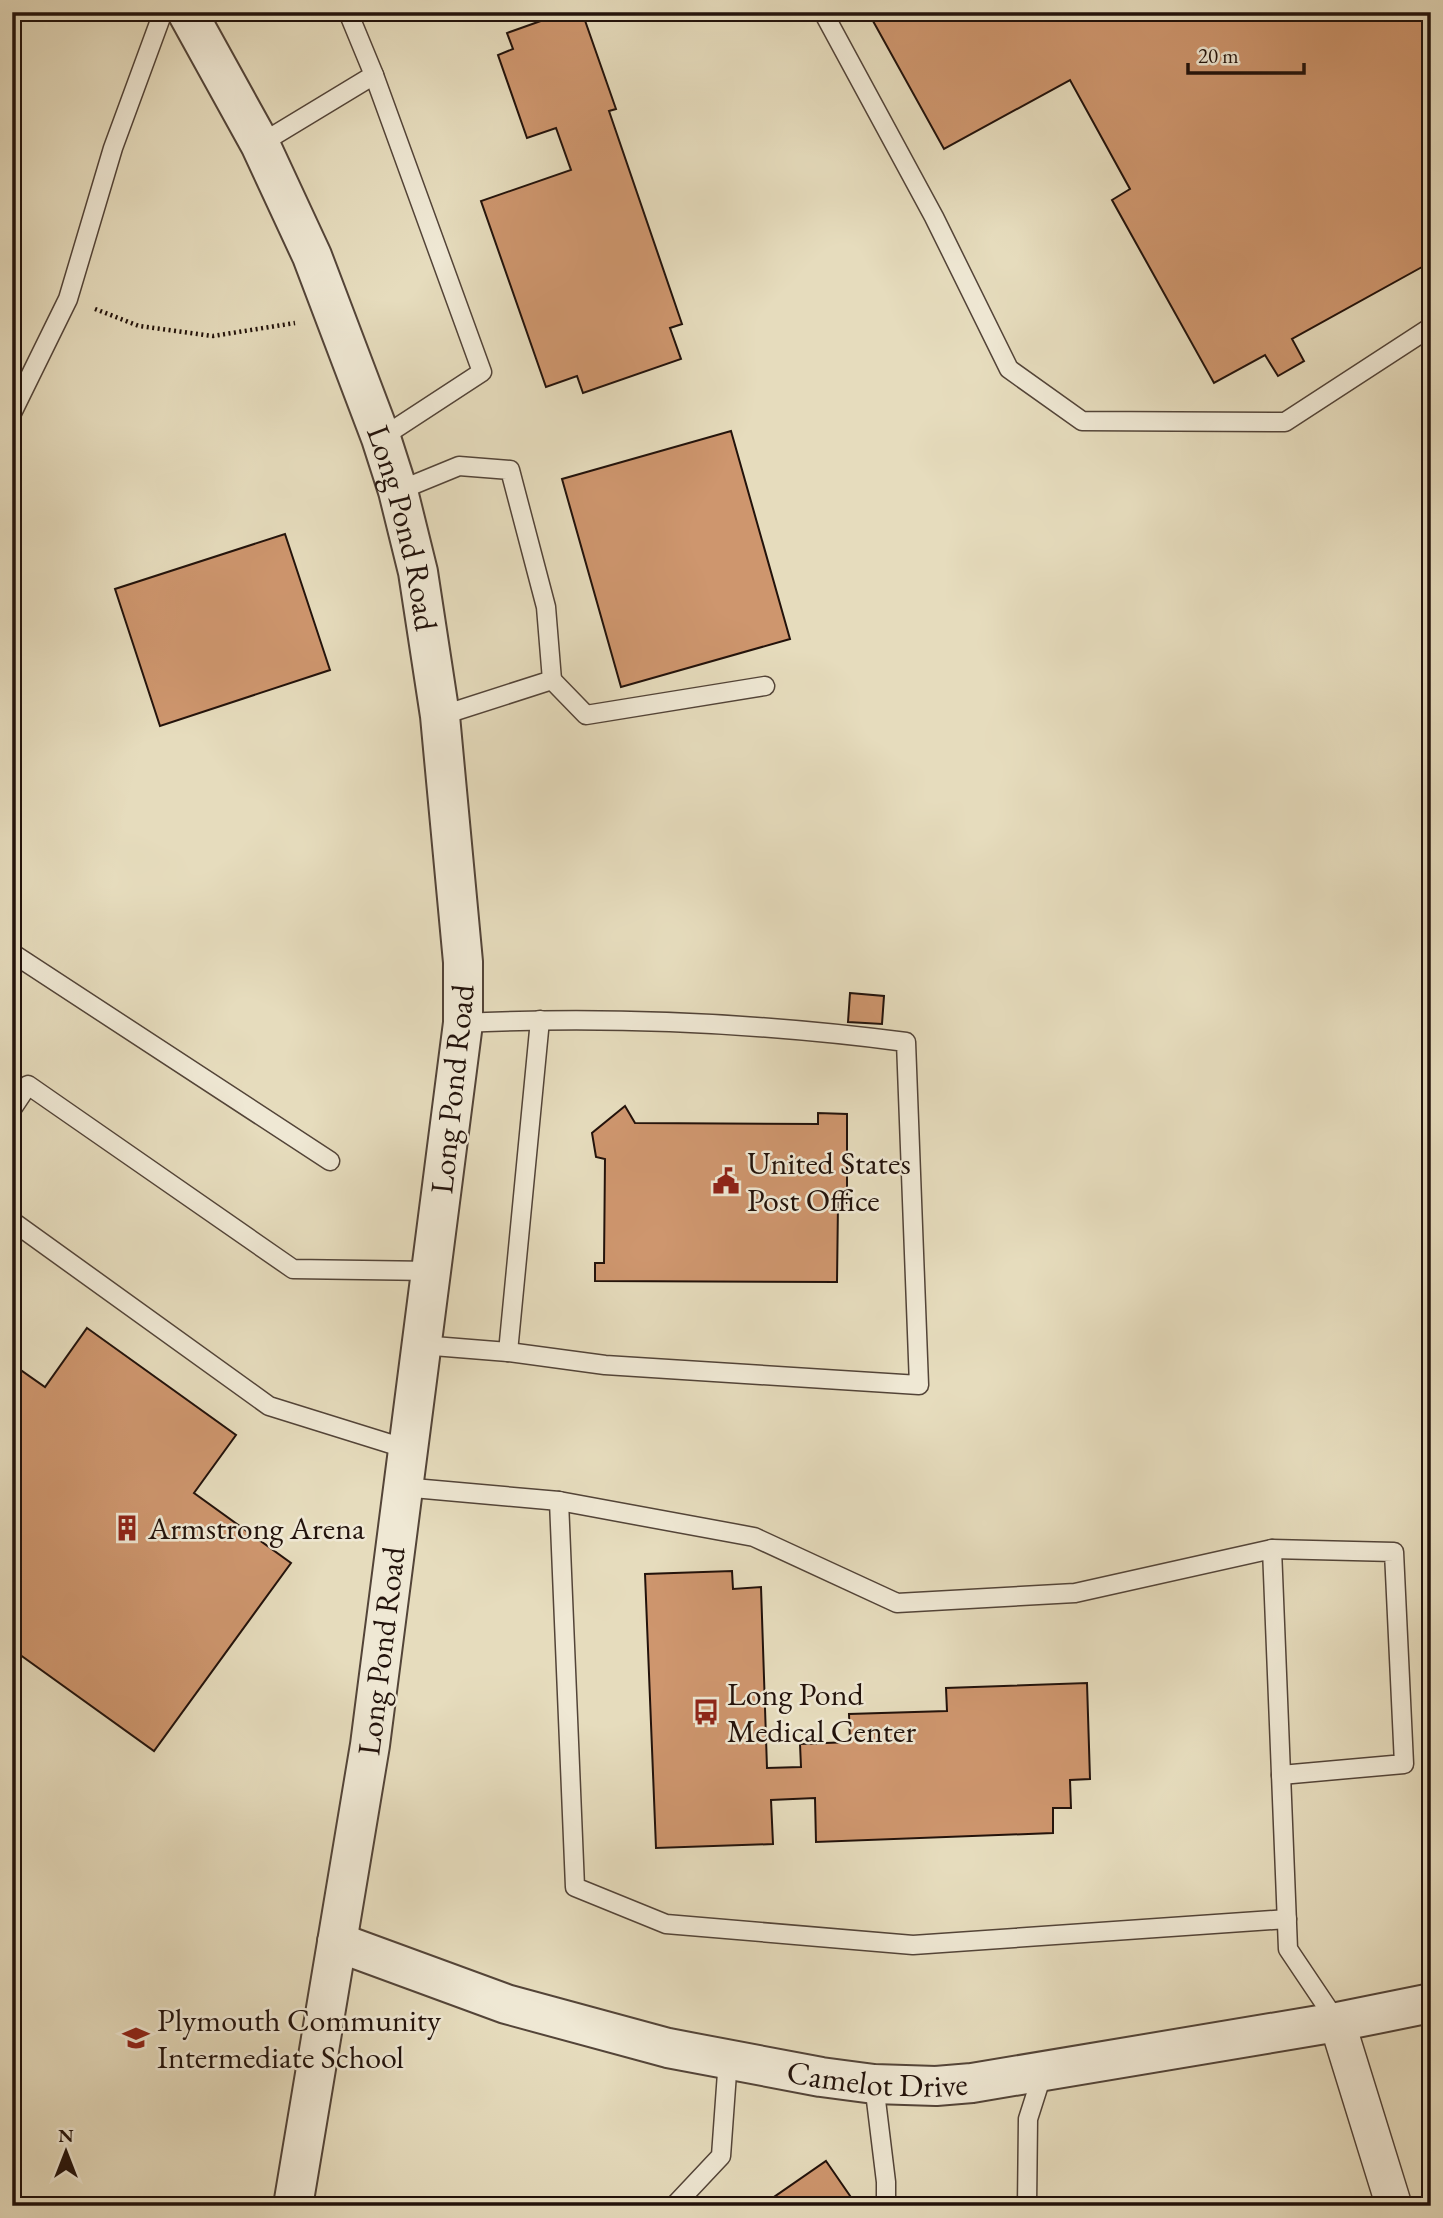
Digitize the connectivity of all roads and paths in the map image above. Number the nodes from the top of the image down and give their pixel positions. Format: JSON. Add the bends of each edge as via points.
{"nodes":[{"id":1,"x":163,"y":12,"type":"edge"},
{"id":2,"x":187,"y":12,"type":"edge"},
{"id":3,"x":348,"y":12,"type":"edge"},
{"id":4,"x":823,"y":12,"type":"edge"},
{"id":5,"x":374,"y":75,"type":"junction"},
{"id":6,"x":260,"y":144,"type":"junction"},
{"id":7,"x":68,"y":299,"type":"junction"},
{"id":8,"x":332,"y":311,"type":"junction"},
{"id":9,"x":1431,"y":327,"type":"edge"},
{"id":10,"x":12,"y":414,"type":"edge"},
{"id":11,"x":381,"y":438,"type":"junction"},
{"id":12,"x":398,"y":491,"type":"junction"},
{"id":13,"x":552,"y":680,"type":"junction"},
{"id":14,"x":765,"y":686,"type":"dead end"},
{"id":15,"x":440,"y":716,"type":"junction"},
{"id":16,"x":12,"y":953,"type":"edge"},
{"id":17,"x":540,"y":1020,"type":"junction"},
{"id":18,"x":463,"y":1023,"type":"junction"},
{"id":19,"x":12,"y":1109,"type":"edge"},
{"id":20,"x":330,"y":1161,"type":"dead end"},
{"id":21,"x":12,"y":1221,"type":"edge"},
{"id":22,"x":432,"y":1271,"type":"junction"},
{"id":23,"x":421,"y":1345,"type":"junction"},
{"id":24,"x":508,"y":1352,"type":"junction"},
{"id":25,"x":407,"y":1448,"type":"junction"},
{"id":26,"x":402,"y":1487,"type":"junction"},
{"id":27,"x":559,"y":1501,"type":"junction"},
{"id":28,"x":1272,"y":1549,"type":"junction"},
{"id":29,"x":1281,"y":1775,"type":"junction"},
{"id":30,"x":1287,"y":1919,"type":"junction"},
{"id":31,"x":337,"y":1942,"type":"junction"},
{"id":32,"x":1431,"y":2003,"type":"edge"},
{"id":33,"x":1337,"y":2022,"type":"junction"},
{"id":34,"x":728,"y":2059,"type":"junction"},
{"id":35,"x":1043,"y":2072,"type":"junction"},
{"id":36,"x":874,"y":2084,"type":"junction"},
{"id":37,"x":293,"y":2206,"type":"edge"},
{"id":38,"x":674,"y":2206,"type":"edge"},
{"id":39,"x":886,"y":2206,"type":"edge"},
{"id":40,"x":1027,"y":2206,"type":"edge"},
{"id":41,"x":1394,"y":2206,"type":"edge"}],
"edges":[{"from":1,"to":7,"type":"lane","via":[[113,148]]},
{"from":2,"to":6,"type":"street","name":"Long Pond Road"},
{"from":3,"to":5,"type":"lane"},
{"from":4,"to":9,"type":"lane","via":[[934,217],[1009,369],[1082,421],[1285,422]]},
{"from":5,"to":6,"type":"lane"},
{"from":5,"to":11,"type":"lane","via":[[482,372]]},
{"from":6,"to":8,"type":"street","name":"Long Pond Road"},
{"from":7,"to":8,"type":"path","via":[[139,326],[213,336],[286,326]]},
{"from":7,"to":10,"type":"lane"},
{"from":8,"to":11,"type":"street","name":"Long Pond Road"},
{"from":11,"to":12,"type":"street","name":"Long Pond Road"},
{"from":12,"to":13,"type":"lane","via":[[459,467],[510,470],[546,607]]},
{"from":12,"to":15,"type":"street","name":"Long Pond Road","via":[[418,572]]},
{"from":13,"to":14,"type":"lane","via":[[586,715]]},
{"from":13,"to":15,"type":"lane"},
{"from":15,"to":18,"type":"street","name":"Long Pond Road","via":[[463,962]]},
{"from":16,"to":20,"type":"lane"},
{"from":17,"to":18,"type":"lane"},
{"from":17,"to":24,"type":"lane"},
{"from":17,"to":24,"type":"lane","via":[[662,1020],[906,1042],[919,1385],[605,1365]]},
{"from":18,"to":22,"type":"street","name":"Long Pond Road"},
{"from":19,"to":22,"type":"lane","via":[[28,1085],[293,1269]]},
{"from":21,"to":25,"type":"lane","via":[[269,1406]]},
{"from":22,"to":23,"type":"street","name":"Long Pond Road"},
{"from":23,"to":24,"type":"lane"},
{"from":23,"to":25,"type":"street","name":"Long Pond Road"},
{"from":25,"to":26,"type":"street","name":"Long Pond Road"},
{"from":26,"to":27,"type":"lane"},
{"from":26,"to":31,"type":"street","name":"Long Pond Road","via":[[370,1745]]},
{"from":27,"to":28,"type":"lane","via":[[754,1537],[897,1604],[1076,1593]]},
{"from":27,"to":30,"type":"lane","via":[[575,1887],[666,1924],[912,1945]]},
{"from":28,"to":29,"type":"lane"},
{"from":28,"to":29,"type":"lane","via":[[1394,1552],[1404,1764]]},
{"from":29,"to":30,"type":"lane"},
{"from":30,"to":33,"type":"lane","via":[[1288,1949]]},
{"from":31,"to":34,"type":"street","name":"Camelot Drive","via":[[506,2004],[646,2043]]},
{"from":31,"to":37,"type":"street","name":"Long Pond Road"},
{"from":32,"to":33,"type":"street","name":"Camelot Drive"},
{"from":33,"to":35,"type":"street","name":"Camelot Drive"},
{"from":33,"to":41,"type":"street"},
{"from":34,"to":36,"type":"street","name":"Camelot Drive"},
{"from":34,"to":38,"type":"lane","via":[[721,2155]]},
{"from":35,"to":36,"type":"street","name":"Camelot Drive","via":[[936,2086]]},
{"from":35,"to":40,"type":"lane","via":[[1028,2119]]},
{"from":36,"to":39,"type":"lane"}]}
